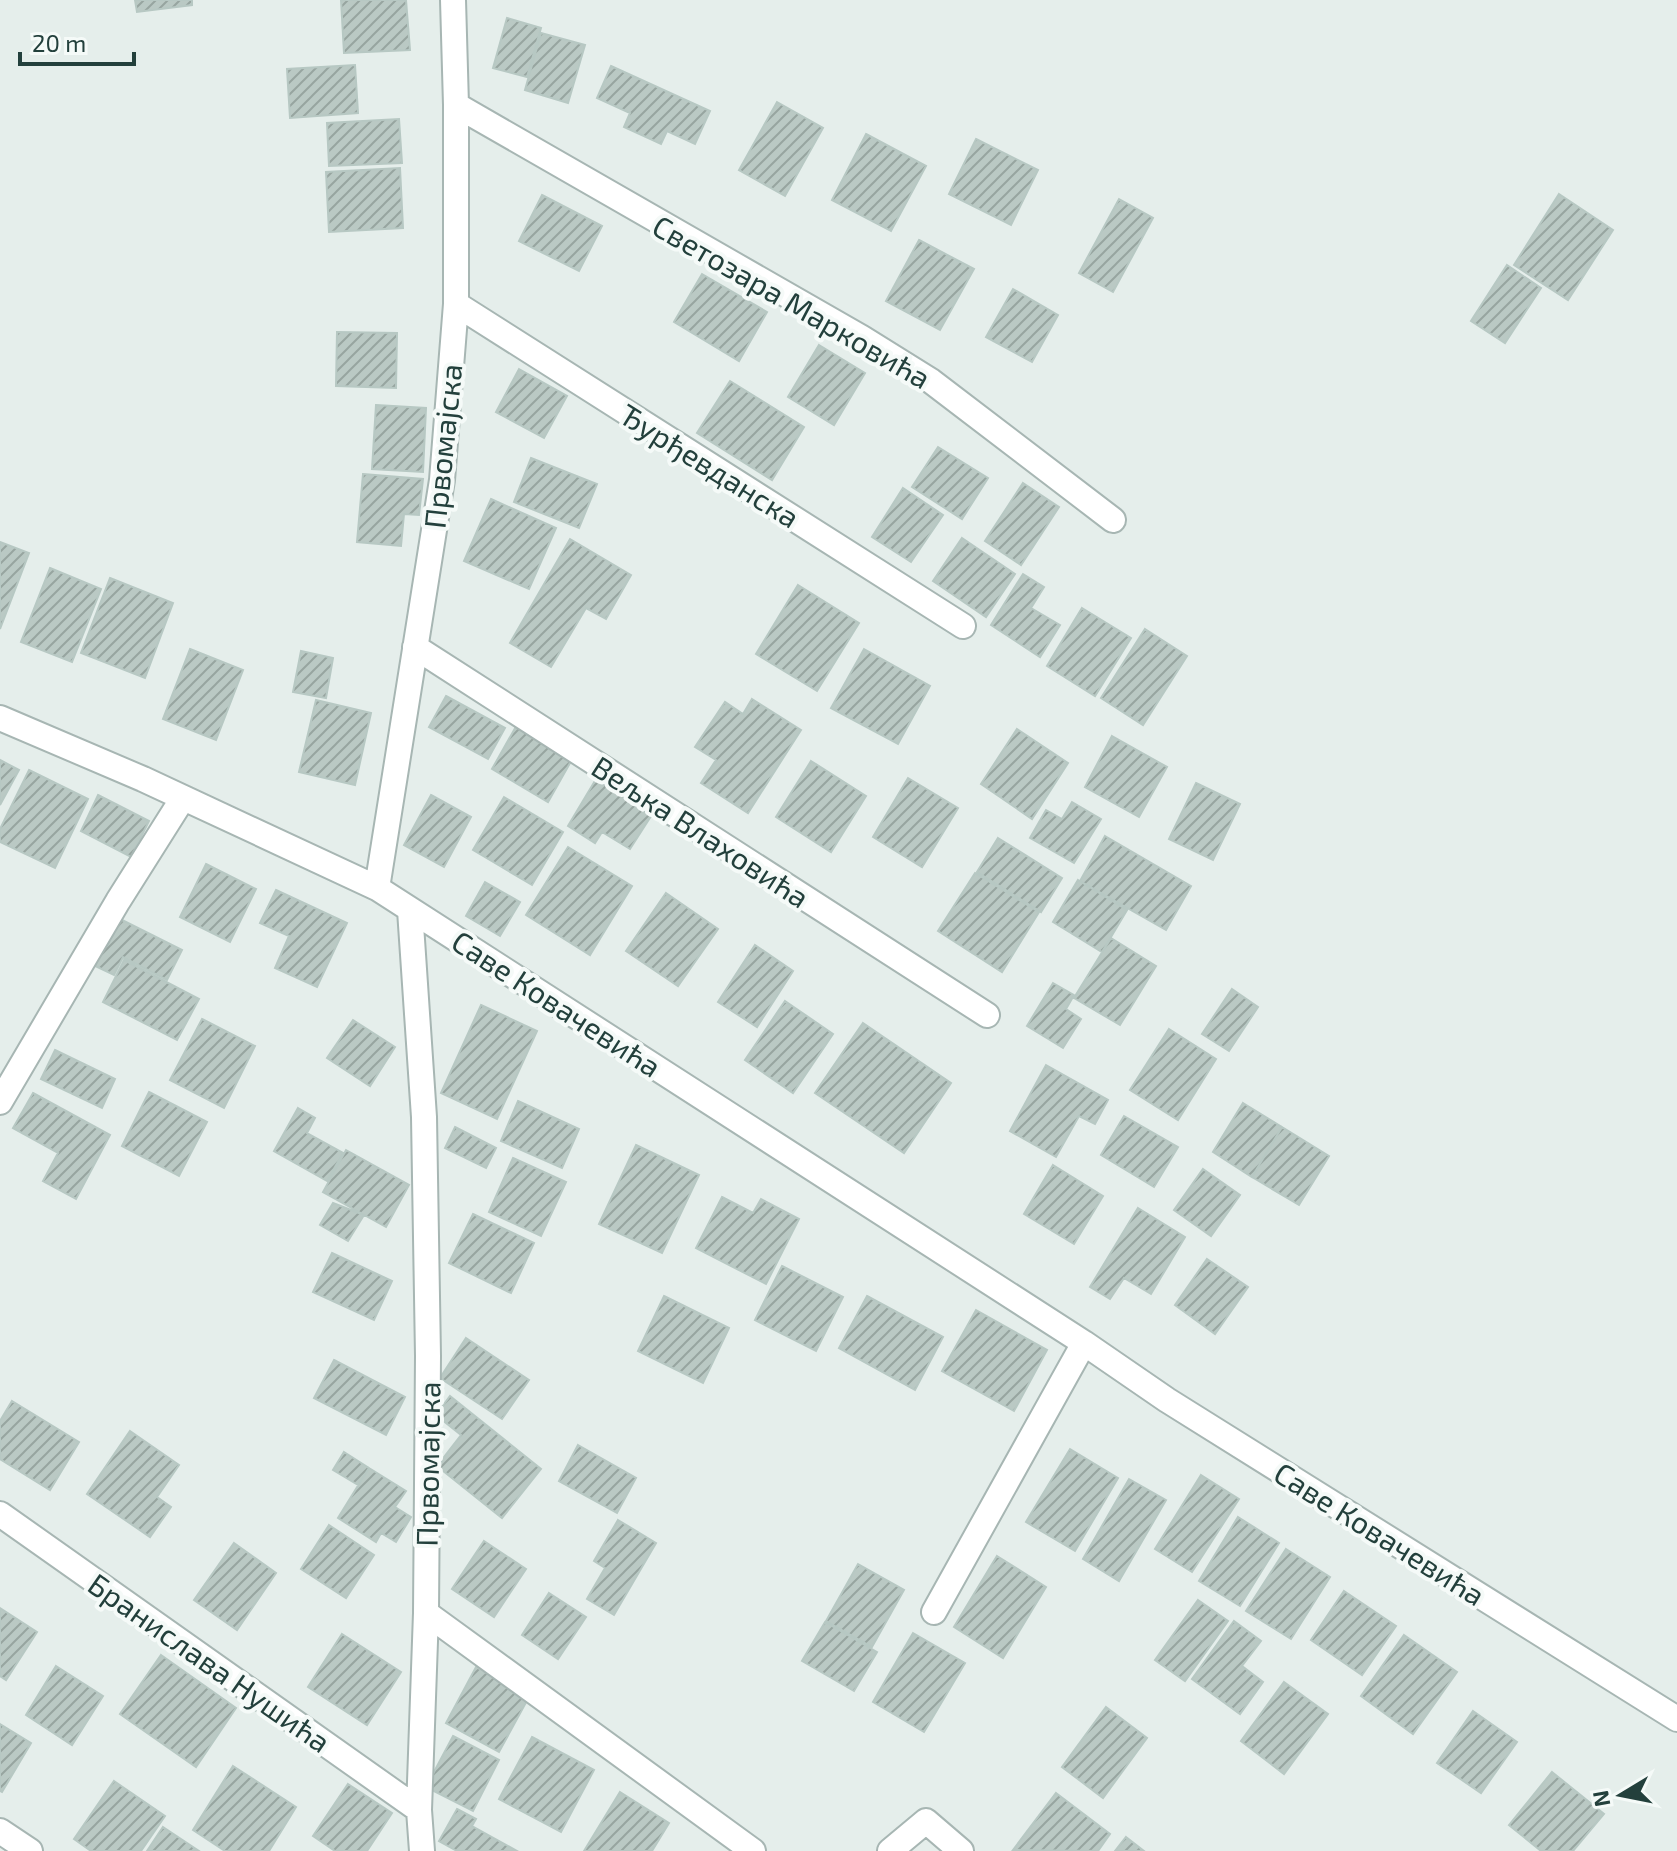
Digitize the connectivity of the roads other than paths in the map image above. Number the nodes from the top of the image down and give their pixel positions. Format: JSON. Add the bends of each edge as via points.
{"nodes":[{"id":1,"x":453,"y":0,"type":"edge"},
{"id":2,"x":456,"y":105,"type":"junction"},
{"id":3,"x":456,"y":304,"type":"junction"},
{"id":4,"x":1113,"y":520,"type":"dead end"},
{"id":5,"x":963,"y":626,"type":"dead end"},
{"id":6,"x":415,"y":647,"type":"junction"},
{"id":7,"x":0,"y":718,"type":"edge"},
{"id":8,"x":183,"y":798,"type":"junction"},
{"id":9,"x":377,"y":888,"type":"junction"},
{"id":10,"x":410,"y":910,"type":"junction"},
{"id":11,"x":987,"y":1015,"type":"dead end"},
{"id":12,"x":0,"y":1102,"type":"edge"},
{"id":13,"x":1084,"y":1343,"type":"junction"},
{"id":14,"x":0,"y":1514,"type":"edge"},
{"id":15,"x":934,"y":1612,"type":"dead end"},
{"id":16,"x":426,"y":1613,"type":"junction"},
{"id":17,"x":1677,"y":1719,"type":"edge"},
{"id":18,"x":419,"y":1810,"type":"junction"},
{"id":19,"x":0,"y":1831,"type":"edge"},
{"id":20,"x":30,"y":1851,"type":"edge"},
{"id":21,"x":422,"y":1851,"type":"edge"},
{"id":22,"x":753,"y":1851,"type":"edge"},
{"id":23,"x":890,"y":1851,"type":"edge"},
{"id":24,"x":961,"y":1851,"type":"edge"}],
"edges":[{"from":1,"to":2,"type":"street","name":"Првомајска"},
{"from":2,"to":3,"type":"street","name":"Првомајска"},
{"from":2,"to":4,"type":"street","name":"Светозара Марковића","via":[[931,381]]},
{"from":3,"to":5,"type":"street","name":"Ђурђевданска"},
{"from":3,"to":6,"type":"street","name":"Првомајска","via":[[442,480]]},
{"from":6,"to":9,"type":"street","name":"Првомајска"},
{"from":6,"to":11,"type":"street","name":"Вељка Влаховића"},
{"from":7,"to":8,"type":"street","name":"Саве Ковачевића"},
{"from":8,"to":9,"type":"street","name":"Саве Ковачевића"},
{"from":8,"to":12,"type":"street"},
{"from":9,"to":10,"type":"street","name":"Саве Ковачевића"},
{"from":10,"to":13,"type":"street","name":"Саве Ковачевића"},
{"from":10,"to":16,"type":"street","name":"Првомајска","via":[[424,1117]]},
{"from":13,"to":15,"type":"street"},
{"from":13,"to":17,"type":"street","name":"Саве Ковачевића"},
{"from":14,"to":18,"type":"street","name":"Бранислава Нушића"},
{"from":16,"to":18,"type":"street","name":"Првомајска"},
{"from":16,"to":22,"type":"street"},
{"from":18,"to":21,"type":"street","name":"Првомајска"},
{"from":19,"to":20,"type":"street"},
{"from":23,"to":24,"type":"street","via":[[926,1821]]}]}
